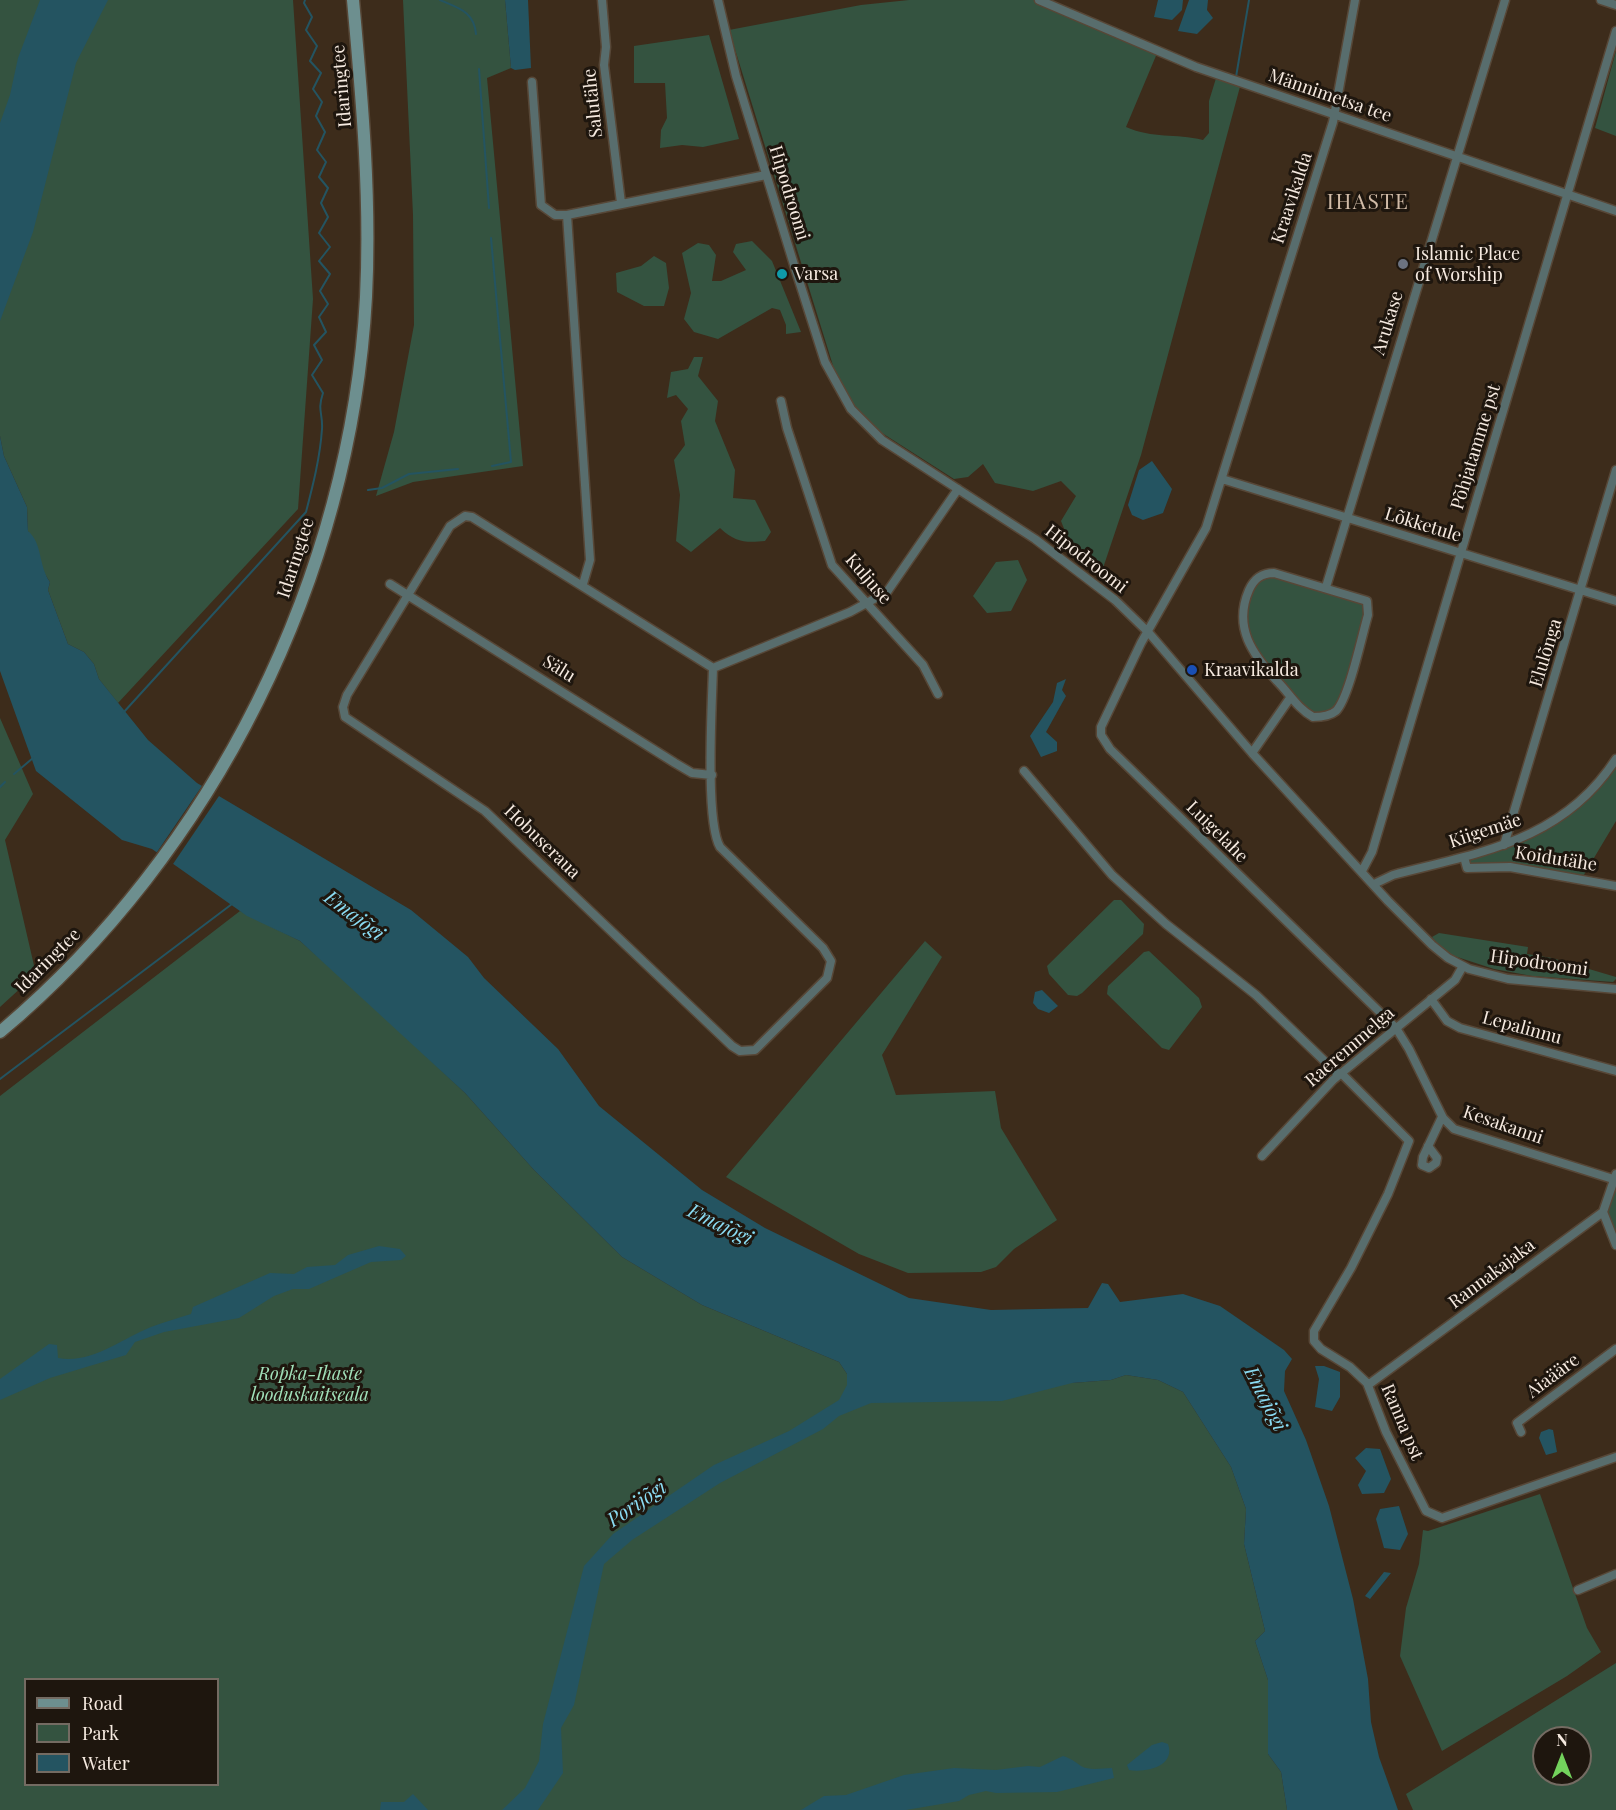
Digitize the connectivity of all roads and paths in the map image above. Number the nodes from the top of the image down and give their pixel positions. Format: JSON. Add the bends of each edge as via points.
{"nodes":[{"id":1,"x":353,"y":0,"type":"edge"},
{"id":2,"x":602,"y":0,"type":"edge"},
{"id":3,"x":718,"y":0,"type":"edge"},
{"id":4,"x":1039,"y":0,"type":"edge"},
{"id":5,"x":1355,"y":0,"type":"edge"},
{"id":6,"x":1505,"y":0,"type":"edge"},
{"id":7,"x":1600,"y":0,"type":"edge"},
{"id":8,"x":1616,"y":5,"type":"edge"},
{"id":9,"x":1616,"y":31,"type":"edge"},
{"id":10,"x":532,"y":82,"type":"dead end"},
{"id":11,"x":1334,"y":116,"type":"junction"},
{"id":12,"x":1458,"y":157,"type":"junction"},
{"id":13,"x":766,"y":175,"type":"junction"},
{"id":14,"x":1569,"y":194,"type":"junction"},
{"id":15,"x":621,"y":203,"type":"junction"},
{"id":16,"x":1616,"y":211,"type":"edge"},
{"id":17,"x":567,"y":215,"type":"junction"},
{"id":18,"x":781,"y":401,"type":"dead end"},
{"id":19,"x":1616,"y":470,"type":"edge"},
{"id":20,"x":1222,"y":479,"type":"junction"},
{"id":21,"x":958,"y":489,"type":"junction"},
{"id":22,"x":1347,"y":519,"type":"junction"},
{"id":23,"x":1462,"y":554,"type":"junction"},
{"id":24,"x":390,"y":584,"type":"dead end"},
{"id":25,"x":583,"y":584,"type":"junction"},
{"id":26,"x":1326,"y":587,"type":"junction"},
{"id":27,"x":1582,"y":591,"type":"junction"},
{"id":28,"x":408,"y":596,"type":"junction"},
{"id":29,"x":1616,"y":601,"type":"edge"},
{"id":30,"x":866,"y":603,"type":"junction"},
{"id":31,"x":1149,"y":633,"type":"junction"},
{"id":32,"x":713,"y":668,"type":"junction"},
{"id":33,"x":939,"y":694,"type":"dead end"},
{"id":34,"x":1290,"y":698,"type":"junction"},
{"id":35,"x":1252,"y":753,"type":"junction"},
{"id":36,"x":1616,"y":759,"type":"edge"},
{"id":37,"x":1024,"y":771,"type":"dead end"},
{"id":38,"x":712,"y":775,"type":"junction"},
{"id":39,"x":1504,"y":845,"type":"junction"},
{"id":40,"x":1464,"y":857,"type":"junction"},
{"id":41,"x":1362,"y":871,"type":"junction"},
{"id":42,"x":1374,"y":884,"type":"junction"},
{"id":43,"x":1616,"y":886,"type":"edge"},
{"id":44,"x":1463,"y":966,"type":"junction"},
{"id":45,"x":1616,"y":989,"type":"edge"},
{"id":46,"x":1431,"y":999,"type":"junction"},
{"id":47,"x":1396,"y":1028,"type":"junction"},
{"id":48,"x":0,"y":1032,"type":"edge"},
{"id":49,"x":1616,"y":1071,"type":"edge"},
{"id":50,"x":1340,"y":1074,"type":"junction"},
{"id":51,"x":1442,"y":1117,"type":"junction"},
{"id":52,"x":1428,"y":1146,"type":"dead end"},
{"id":53,"x":1262,"y":1156,"type":"dead end"},
{"id":54,"x":1615,"y":1178,"type":"edge"},
{"id":55,"x":1603,"y":1212,"type":"junction"},
{"id":56,"x":1616,"y":1245,"type":"edge"},
{"id":57,"x":1616,"y":1349,"type":"edge"},
{"id":58,"x":1368,"y":1385,"type":"junction"},
{"id":59,"x":1521,"y":1432,"type":"dead end"},
{"id":60,"x":1616,"y":1457,"type":"edge"},
{"id":61,"x":1616,"y":1574,"type":"edge"},
{"id":62,"x":1578,"y":1590,"type":"dead end"}],
"edges":[{"from":1,"to":48,"type":"main road","name":"Idaringtee","via":[[367,177],[366,300],[352,416],[321,543],[273,668],[213,782],[132,897],[55,983]]},
{"from":2,"to":15,"type":"street","name":"Salutähe","via":[[604,65]]},
{"from":3,"to":13,"type":"street","name":"Hipodroomi"},
{"from":4,"to":11,"type":"street","name":"Männimetsa tee","via":[[1196,67]]},
{"from":5,"to":11,"type":"street","name":"Kraavikalda"},
{"from":6,"to":12,"type":"street","name":"Arukase"},
{"from":7,"to":8,"type":"street"},
{"from":9,"to":14,"type":"street","name":"Põhjatamme pst"},
{"from":10,"to":17,"type":"street","via":[[541,206],[555,215]]},
{"from":11,"to":12,"type":"street","name":"Männimetsa tee"},
{"from":11,"to":20,"type":"street","name":"Kraavikalda"},
{"from":12,"to":14,"type":"street","name":"Männimetsa tee"},
{"from":12,"to":22,"type":"street","name":"Arukase"},
{"from":13,"to":15,"type":"street"},
{"from":13,"to":21,"type":"street","name":"Hipodroomi","via":[[825,362],[851,409],[882,440]]},
{"from":14,"to":16,"type":"street","name":"Männimetsa tee"},
{"from":14,"to":23,"type":"street","name":"Põhjatamme pst"},
{"from":15,"to":17,"type":"street"},
{"from":17,"to":25,"type":"street","via":[[590,561]]},
{"from":18,"to":30,"type":"street","name":"Kuljuse","via":[[832,565]]},
{"from":19,"to":27,"type":"street","name":"Elulõnga"},
{"from":20,"to":22,"type":"street","name":"Lõkketule"},
{"from":20,"to":31,"type":"street","name":"Kraavikalda","via":[[1196,549]]},
{"from":21,"to":30,"type":"street","via":[[887,592]]},
{"from":21,"to":31,"type":"street","name":"Hipodroomi","via":[[1067,562]]},
{"from":22,"to":23,"type":"street","name":"Lõkketule"},
{"from":22,"to":26,"type":"street","name":"Arukase"},
{"from":23,"to":27,"type":"street","name":"Lõkketule"},
{"from":23,"to":41,"type":"street","name":"Põhjatamme pst","via":[[1372,852]]},
{"from":24,"to":28,"type":"street","name":"Sälu"},
{"from":25,"to":28,"type":"street","name":"Hobuseraua","via":[[465,516],[450,526]]},
{"from":25,"to":32,"type":"street","name":"Hobuseraua"},
{"from":26,"to":34,"type":"street","via":[[1268,573],[1255,580],[1245,600],[1242,618],[1246,639],[1261,665]]},
{"from":26,"to":34,"type":"street","via":[[1363,598],[1368,606],[1345,694],[1335,712],[1319,717],[1306,713]]},
{"from":27,"to":29,"type":"street","name":"Lõkketule"},
{"from":27,"to":39,"type":"street","name":"Elulõnga"},
{"from":28,"to":38,"type":"street","name":"Sälu","via":[[683,768],[702,776]]},
{"from":28,"to":38,"type":"street","name":"Hobuseraua","via":[[347,695],[345,717],[485,811],[732,1046],[750,1051],[759,1048],[827,978],[831,961],[823,948],[720,847],[713,831]]},
{"from":30,"to":32,"type":"street"},
{"from":30,"to":33,"type":"street","name":"Kuljuse","via":[[923,666]]},
{"from":31,"to":35,"type":"street","name":"Hipodroomi"},
{"from":31,"to":47,"type":"street","name":"Luigelahe","via":[[1101,727],[1104,740]]},
{"from":32,"to":38,"type":"street","name":"Hobuseraua"},
{"from":34,"to":35,"type":"street"},
{"from":35,"to":41,"type":"street","name":"Hipodroomi"},
{"from":36,"to":39,"type":"street","name":"Kiigemäe","via":[[1604,777],[1568,812],[1521,840]]},
{"from":37,"to":50,"type":"street","via":[[1112,875],[1166,924],[1256,995]]},
{"from":39,"to":40,"type":"street","name":"Kiigemäe"},
{"from":40,"to":42,"type":"street","name":"Kiigemäe","via":[[1393,875]]},
{"from":40,"to":43,"type":"street","name":"Koidutähe","via":[[1467,868],[1510,867]]},
{"from":41,"to":42,"type":"street","name":"Hipodroomi"},
{"from":42,"to":44,"type":"street","name":"Hipodroomi","via":[[1432,945]]},
{"from":44,"to":45,"type":"street","name":"Hipodroomi","via":[[1508,979]]},
{"from":44,"to":46,"type":"street","name":"Raeremmelga","via":[[1455,980]]},
{"from":46,"to":47,"type":"street","name":"Raeremmelga"},
{"from":46,"to":49,"type":"street","name":"Lepalinnu","via":[[1447,1021],[1460,1028]]},
{"from":47,"to":50,"type":"street","name":"Raeremmelga"},
{"from":47,"to":51,"type":"street","name":"Kesakanni"},
{"from":50,"to":53,"type":"street","name":"Raeremmelga"},
{"from":50,"to":58,"type":"street","name":"Ranna pst","via":[[1409,1141],[1351,1268],[1314,1331],[1314,1341],[1321,1349],[1350,1367]]},
{"from":51,"to":52,"type":"street"},
{"from":51,"to":54,"type":"street","name":"Kesakanni","via":[[1454,1129],[1471,1136]]},
{"from":54,"to":55,"type":"street"},
{"from":55,"to":56,"type":"street"},
{"from":55,"to":58,"type":"street","name":"Rannakajaka"},
{"from":57,"to":59,"type":"street","name":"Aiaääre","via":[[1517,1424]]},
{"from":58,"to":60,"type":"street","name":"Ranna pst","via":[[1405,1472],[1426,1511],[1433,1516],[1442,1518]]},
{"from":61,"to":62,"type":"street"}]}
